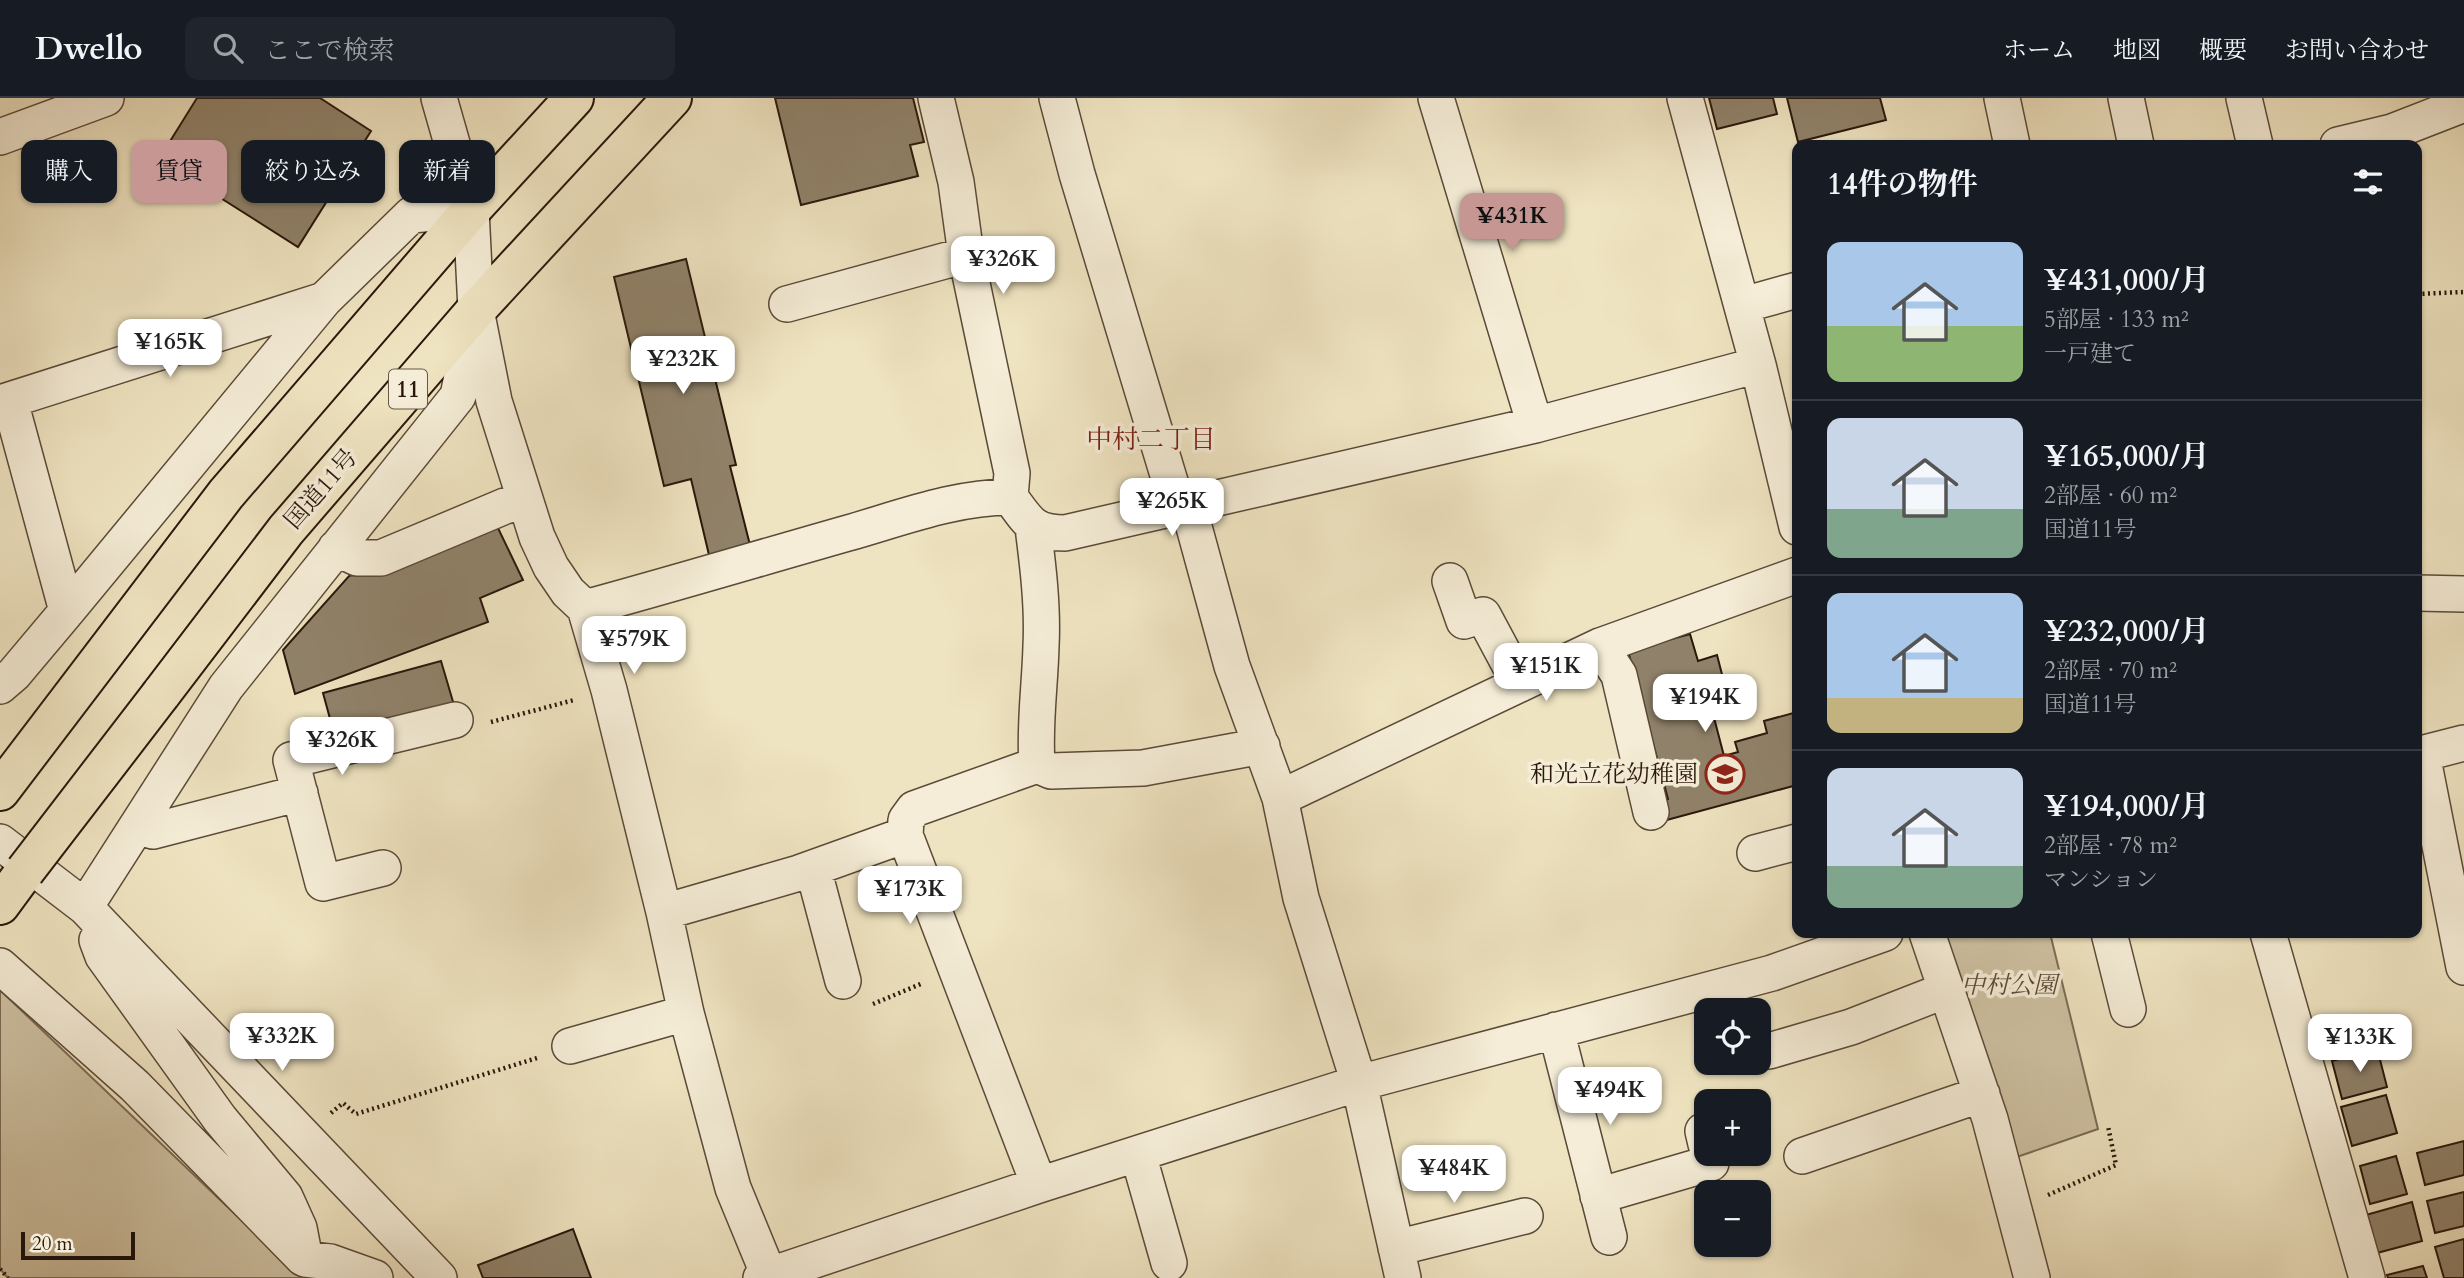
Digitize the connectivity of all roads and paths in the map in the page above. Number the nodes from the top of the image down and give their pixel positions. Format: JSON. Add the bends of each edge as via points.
{"nodes":[{"id":1,"x":106,"y":98,"type":"edge"},
{"id":2,"x":439,"y":98,"type":"edge"},
{"id":3,"x":574,"y":98,"type":"edge"},
{"id":4,"x":672,"y":98,"type":"edge"},
{"id":5,"x":936,"y":98,"type":"edge"},
{"id":6,"x":1056,"y":98,"type":"edge"},
{"id":7,"x":1436,"y":98,"type":"edge"},
{"id":8,"x":1685,"y":98,"type":"edge"},
{"id":9,"x":2002,"y":98,"type":"edge"},
{"id":10,"x":2126,"y":98,"type":"edge"},
{"id":11,"x":2245,"y":98,"type":"edge"},
{"id":12,"x":2456,"y":103,"type":"edge"},
{"id":13,"x":0,"y":137,"type":"edge"},
{"id":14,"x":2011,"y":140,"type":"edge"},
{"id":15,"x":2135,"y":140,"type":"edge"},
{"id":16,"x":2254,"y":140,"type":"edge"},
{"id":17,"x":2359,"y":140,"type":"edge"},
{"id":18,"x":471,"y":210,"type":"junction"},
{"id":19,"x":966,"y":256,"type":"junction"},
{"id":20,"x":1792,"y":291,"type":"edge"},
{"id":21,"x":2464,"y":292,"type":"edge"},
{"id":22,"x":2422,"y":294,"type":"edge"},
{"id":23,"x":324,"y":300,"type":"junction"},
{"id":24,"x":787,"y":304,"type":"dead end"},
{"id":25,"x":1743,"y":305,"type":"junction"},
{"id":26,"x":476,"y":310,"type":"junction"},
{"id":27,"x":1758,"y":365,"type":"junction"},
{"id":28,"x":5,"y":402,"type":"edge"},
{"id":29,"x":1535,"y":425,"type":"junction"},
{"id":30,"x":1791,"y":472,"type":"edge"},
{"id":31,"x":1010,"y":498,"type":"junction"},
{"id":32,"x":526,"y":500,"type":"junction"},
{"id":33,"x":1183,"y":507,"type":"junction"},
{"id":34,"x":1033,"y":527,"type":"junction"},
{"id":35,"x":337,"y":548,"type":"junction"},
{"id":36,"x":1792,"y":577,"type":"edge"},
{"id":37,"x":1450,"y":581,"type":"dead end"},
{"id":38,"x":2422,"y":593,"type":"edge"},
{"id":39,"x":2464,"y":594,"type":"edge"},
{"id":40,"x":585,"y":608,"type":"junction"},
{"id":41,"x":67,"y":611,"type":"junction"},
{"id":42,"x":1600,"y":646,"type":"junction"},
{"id":43,"x":1520,"y":684,"type":"junction"},
{"id":44,"x":0,"y":686,"type":"edge"},
{"id":45,"x":609,"y":690,"type":"junction"},
{"id":46,"x":455,"y":720,"type":"joint"},
{"id":47,"x":2464,"y":743,"type":"edge"},
{"id":48,"x":1262,"y":746,"type":"junction"},
{"id":49,"x":2422,"y":754,"type":"edge"},
{"id":50,"x":1037,"y":765,"type":"junction"},
{"id":51,"x":2422,"y":769,"type":"edge"},
{"id":52,"x":0,"y":791,"type":"edge"},
{"id":53,"x":300,"y":793,"type":"junction"},
{"id":54,"x":1280,"y":798,"type":"junction"},
{"id":55,"x":1651,"y":812,"type":"dead end"},
{"id":56,"x":137,"y":826,"type":"junction"},
{"id":57,"x":905,"y":835,"type":"junction"},
{"id":58,"x":0,"y":842,"type":"edge"},
{"id":59,"x":1792,"y":843,"type":"edge"},
{"id":60,"x":1755,"y":853,"type":"dead end"},
{"id":61,"x":383,"y":868,"type":"dead end"},
{"id":62,"x":813,"y":868,"type":"junction"},
{"id":63,"x":0,"y":905,"type":"edge"},
{"id":64,"x":85,"y":907,"type":"junction"},
{"id":65,"x":664,"y":912,"type":"junction"},
{"id":66,"x":1871,"y":938,"type":"edge"},
{"id":67,"x":1929,"y":938,"type":"edge"},
{"id":68,"x":2110,"y":938,"type":"edge"},
{"id":69,"x":2269,"y":938,"type":"edge"},
{"id":70,"x":0,"y":966,"type":"edge"},
{"id":71,"x":2464,"y":967,"type":"edge"},
{"id":72,"x":956,"y":969,"type":"junction"},
{"id":73,"x":844,"y":981,"type":"joint"},
{"id":74,"x":1946,"y":990,"type":"junction"},
{"id":75,"x":2128,"y":1009,"type":"dead end"},
{"id":76,"x":686,"y":1013,"type":"junction"},
{"id":77,"x":1556,"y":1030,"type":"junction"},
{"id":78,"x":570,"y":1046,"type":"joint"},
{"id":79,"x":1771,"y":1050,"type":"edge"},
{"id":80,"x":1359,"y":1083,"type":"junction"},
{"id":81,"x":1982,"y":1094,"type":"junction"},
{"id":82,"x":2108,"y":1126,"type":"dead end"},
{"id":83,"x":304,"y":1136,"type":"junction"},
{"id":84,"x":1138,"y":1154,"type":"junction"},
{"id":85,"x":1802,"y":1156,"type":"dead end"},
{"id":86,"x":1694,"y":1161,"type":"edge"},
{"id":87,"x":1039,"y":1185,"type":"junction"},
{"id":88,"x":1598,"y":1196,"type":"junction"},
{"id":89,"x":2014,"y":1209,"type":"junction"},
{"id":90,"x":1525,"y":1216,"type":"dead end"},
{"id":91,"x":1609,"y":1237,"type":"dead end"},
{"id":92,"x":1169,"y":1263,"type":"dead end"},
{"id":93,"x":1400,"y":1263,"type":"edge"},
{"id":94,"x":0,"y":1269,"type":"edge"},
{"id":95,"x":314,"y":1269,"type":"edge"},
{"id":96,"x":767,"y":1277,"type":"edge"},
{"id":97,"x":8,"y":1278,"type":"edge"},
{"id":98,"x":375,"y":1278,"type":"edge"},
{"id":99,"x":439,"y":1278,"type":"edge"},
{"id":100,"x":2032,"y":1278,"type":"edge"},
{"id":101,"x":2367,"y":1278,"type":"edge"}],
"edges":[{"from":1,"to":13,"type":"street"},
{"from":2,"to":18,"type":"street"},
{"from":3,"to":18,"type":"highway"},
{"from":4,"to":26,"type":"highway","name":"国道11号","number":"11"},
{"from":5,"to":19,"type":"street","via":[[956,182]]},
{"from":6,"to":33,"type":"street"},
{"from":7,"to":29,"type":"street"},
{"from":8,"to":25,"type":"street"},
{"from":9,"to":14,"type":"street"},
{"from":10,"to":15,"type":"street"},
{"from":11,"to":16,"type":"street"},
{"from":12,"to":17,"type":"street","via":[[2392,132]]},
{"from":18,"to":23,"type":"street","via":[[411,215]]},
{"from":18,"to":26,"type":"street"},
{"from":18,"to":52,"type":"highway","via":[[226,494]]},
{"from":19,"to":24,"type":"street"},
{"from":19,"to":31,"type":"street","via":[[1012,473]]},
{"from":20,"to":25,"type":"street"},
{"from":21,"to":22,"type":"path"},
{"from":23,"to":28,"type":"street"},
{"from":23,"to":41,"type":"street"},
{"from":25,"to":27,"type":"street"},
{"from":26,"to":32,"type":"street","via":[[494,401]]},
{"from":26,"to":35,"type":"street","via":[[458,396]]},
{"from":26,"to":63,"type":"highway","name":"国道11号","number":"11","bridge":true,"via":[[285,530]]},
{"from":27,"to":29,"type":"street"},
{"from":27,"to":30,"type":"street"},
{"from":28,"to":41,"type":"street"},
{"from":29,"to":33,"type":"street"},
{"from":31,"to":34,"type":"street"},
{"from":31,"to":40,"type":"street","via":[[985,497],[939,507]]},
{"from":32,"to":35,"type":"street","via":[[381,558],[357,558]]},
{"from":32,"to":40,"type":"street","via":[[551,568]]},
{"from":33,"to":34,"type":"street","via":[[1065,533]]},
{"from":33,"to":48,"type":"street"},
{"from":34,"to":50,"type":"street","via":[[1042,643]]},
{"from":35,"to":56,"type":"street","via":[[226,687]]},
{"from":36,"to":42,"type":"street"},
{"from":37,"to":43,"type":"street","via":[[1464,621],[1483,615]]},
{"from":38,"to":39,"type":"street"},
{"from":40,"to":45,"type":"street"},
{"from":41,"to":44,"type":"street"},
{"from":42,"to":43,"type":"street"},
{"from":42,"to":55,"type":"street","via":[[1619,675]]},
{"from":43,"to":54,"type":"street"},
{"from":45,"to":46,"type":"path","via":[[466,729]]},
{"from":45,"to":65,"type":"street"},
{"from":46,"to":53,"type":"street","via":[[291,761]]},
{"from":47,"to":49,"type":"street"},
{"from":48,"to":50,"type":"street","via":[[1143,768],[1051,771]]},
{"from":48,"to":54,"type":"street"},
{"from":50,"to":57,"type":"street","via":[[914,809],[906,820]]},
{"from":51,"to":71,"type":"street"},
{"from":53,"to":56,"type":"street","via":[[153,831]]},
{"from":53,"to":61,"type":"street","via":[[323,883]]},
{"from":54,"to":80,"type":"street","via":[[1301,898]]},
{"from":56,"to":64,"type":"street"},
{"from":57,"to":62,"type":"street"},
{"from":57,"to":72,"type":"street"},
{"from":58,"to":64,"type":"street"},
{"from":59,"to":60,"type":"street"},
{"from":62,"to":65,"type":"street"},
{"from":62,"to":73,"type":"street"},
{"from":64,"to":83,"type":"street"},
{"from":64,"to":95,"type":"street","via":[[103,956],[220,1119],[285,1197]]},
{"from":65,"to":76,"type":"street"},
{"from":66,"to":77,"type":"street","via":[[1772,973]]},
{"from":67,"to":74,"type":"street"},
{"from":68,"to":75,"type":"street"},
{"from":69,"to":101,"type":"street"},
{"from":70,"to":95,"type":"street","via":[[135,1086]]},
{"from":72,"to":73,"type":"path","via":[[850,1014]]},
{"from":72,"to":87,"type":"street"},
{"from":74,"to":79,"type":"street","via":[[1851,1027]]},
{"from":74,"to":81,"type":"street"},
{"from":76,"to":78,"type":"street"},
{"from":76,"to":96,"type":"street","via":[[733,1188]]},
{"from":77,"to":80,"type":"street"},
{"from":77,"to":88,"type":"street"},
{"from":78,"to":83,"type":"path","via":[[356,1114],[343,1103]]},
{"from":80,"to":84,"type":"street"},
{"from":80,"to":93,"type":"street"},
{"from":81,"to":85,"type":"street"},
{"from":81,"to":89,"type":"street"},
{"from":82,"to":89,"type":"path","via":[[2116,1165]]},
{"from":83,"to":99,"type":"street"},
{"from":84,"to":87,"type":"street"},
{"from":84,"to":92,"type":"street"},
{"from":86,"to":88,"type":"street"},
{"from":87,"to":96,"type":"street"},
{"from":88,"to":91,"type":"street"},
{"from":89,"to":100,"type":"street"},
{"from":90,"to":93,"type":"street"},
{"from":94,"to":97,"type":"path"},
{"from":95,"to":98,"type":"street","via":[[330,1262]]}]}
